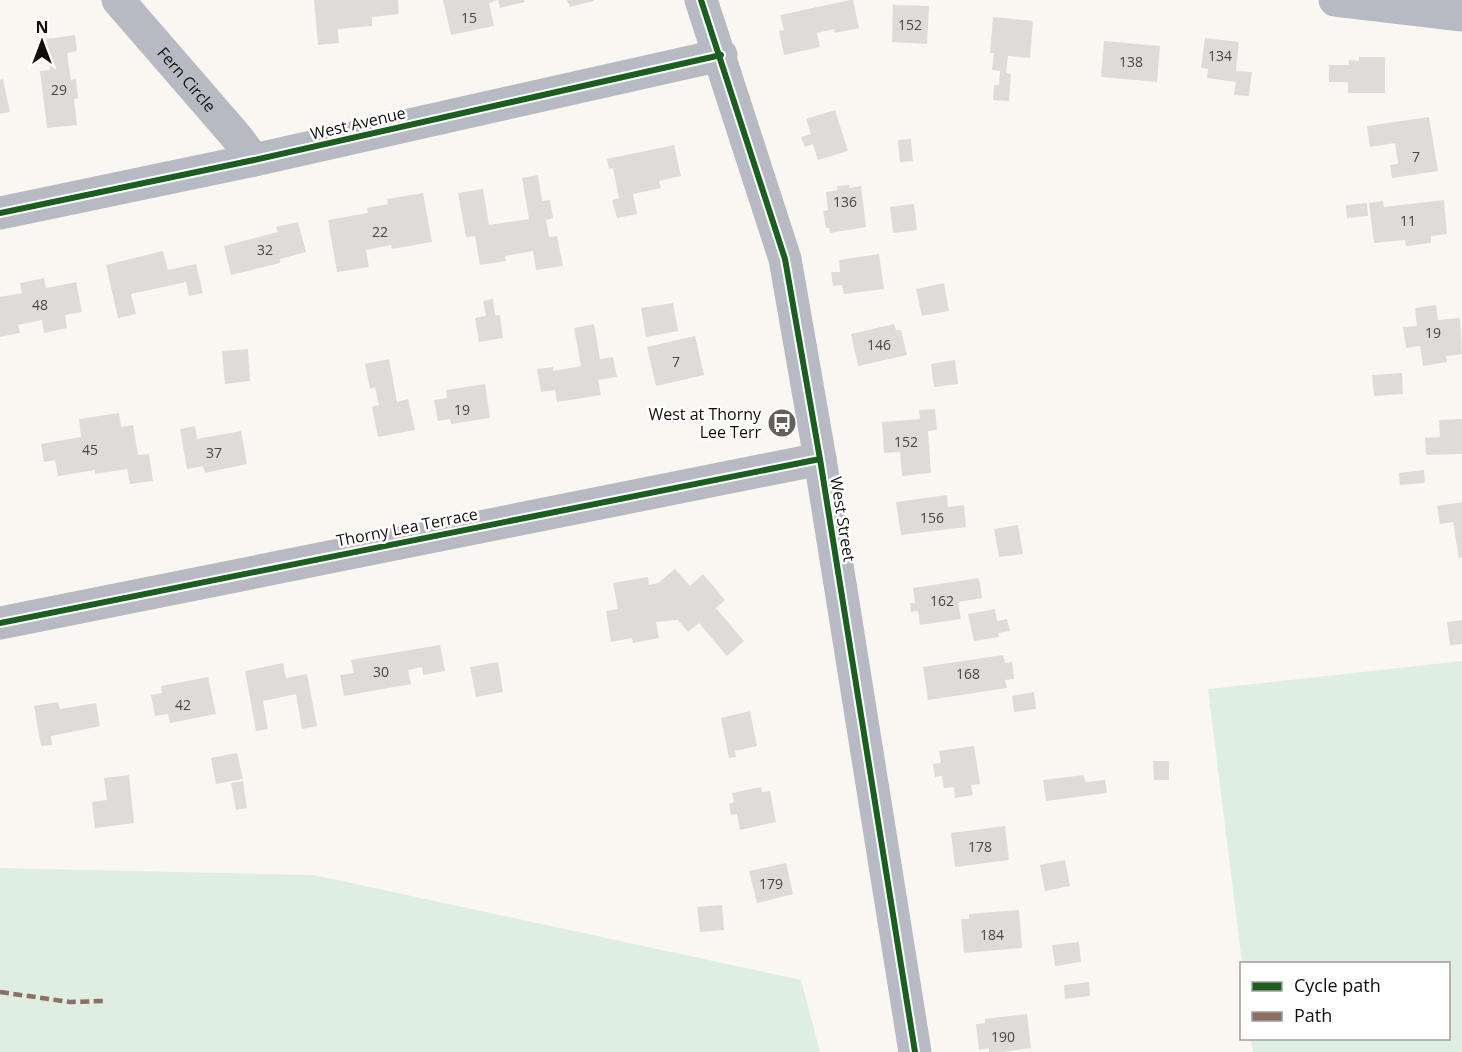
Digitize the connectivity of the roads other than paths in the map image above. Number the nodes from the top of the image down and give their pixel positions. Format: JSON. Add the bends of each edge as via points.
{"nodes":[{"id":1,"x":118,"y":0,"type":"edge"},
{"id":2,"x":701,"y":0,"type":"edge"},
{"id":3,"x":1335,"y":0,"type":"edge"},
{"id":4,"x":1462,"y":15,"type":"edge"},
{"id":5,"x":721,"y":55,"type":"junction"},
{"id":6,"x":254,"y":160,"type":"junction"},
{"id":7,"x":0,"y":213,"type":"edge"},
{"id":8,"x":820,"y":459,"type":"junction"},
{"id":9,"x":0,"y":623,"type":"edge"},
{"id":10,"x":915,"y":1052,"type":"edge"}],
"edges":[{"from":1,"to":6,"type":"street","name":"Fern Circle"},
{"from":2,"to":5,"type":"street","name":"West Street"},
{"from":3,"to":4,"type":"street"},
{"from":5,"to":6,"type":"street","name":"West Avenue"},
{"from":5,"to":8,"type":"street","name":"West Street","via":[[785,259]]},
{"from":6,"to":7,"type":"street","name":"West Avenue"},
{"from":8,"to":9,"type":"street","name":"Thorny Lea Terrace"},
{"from":8,"to":10,"type":"street","name":"West Street"}]}
